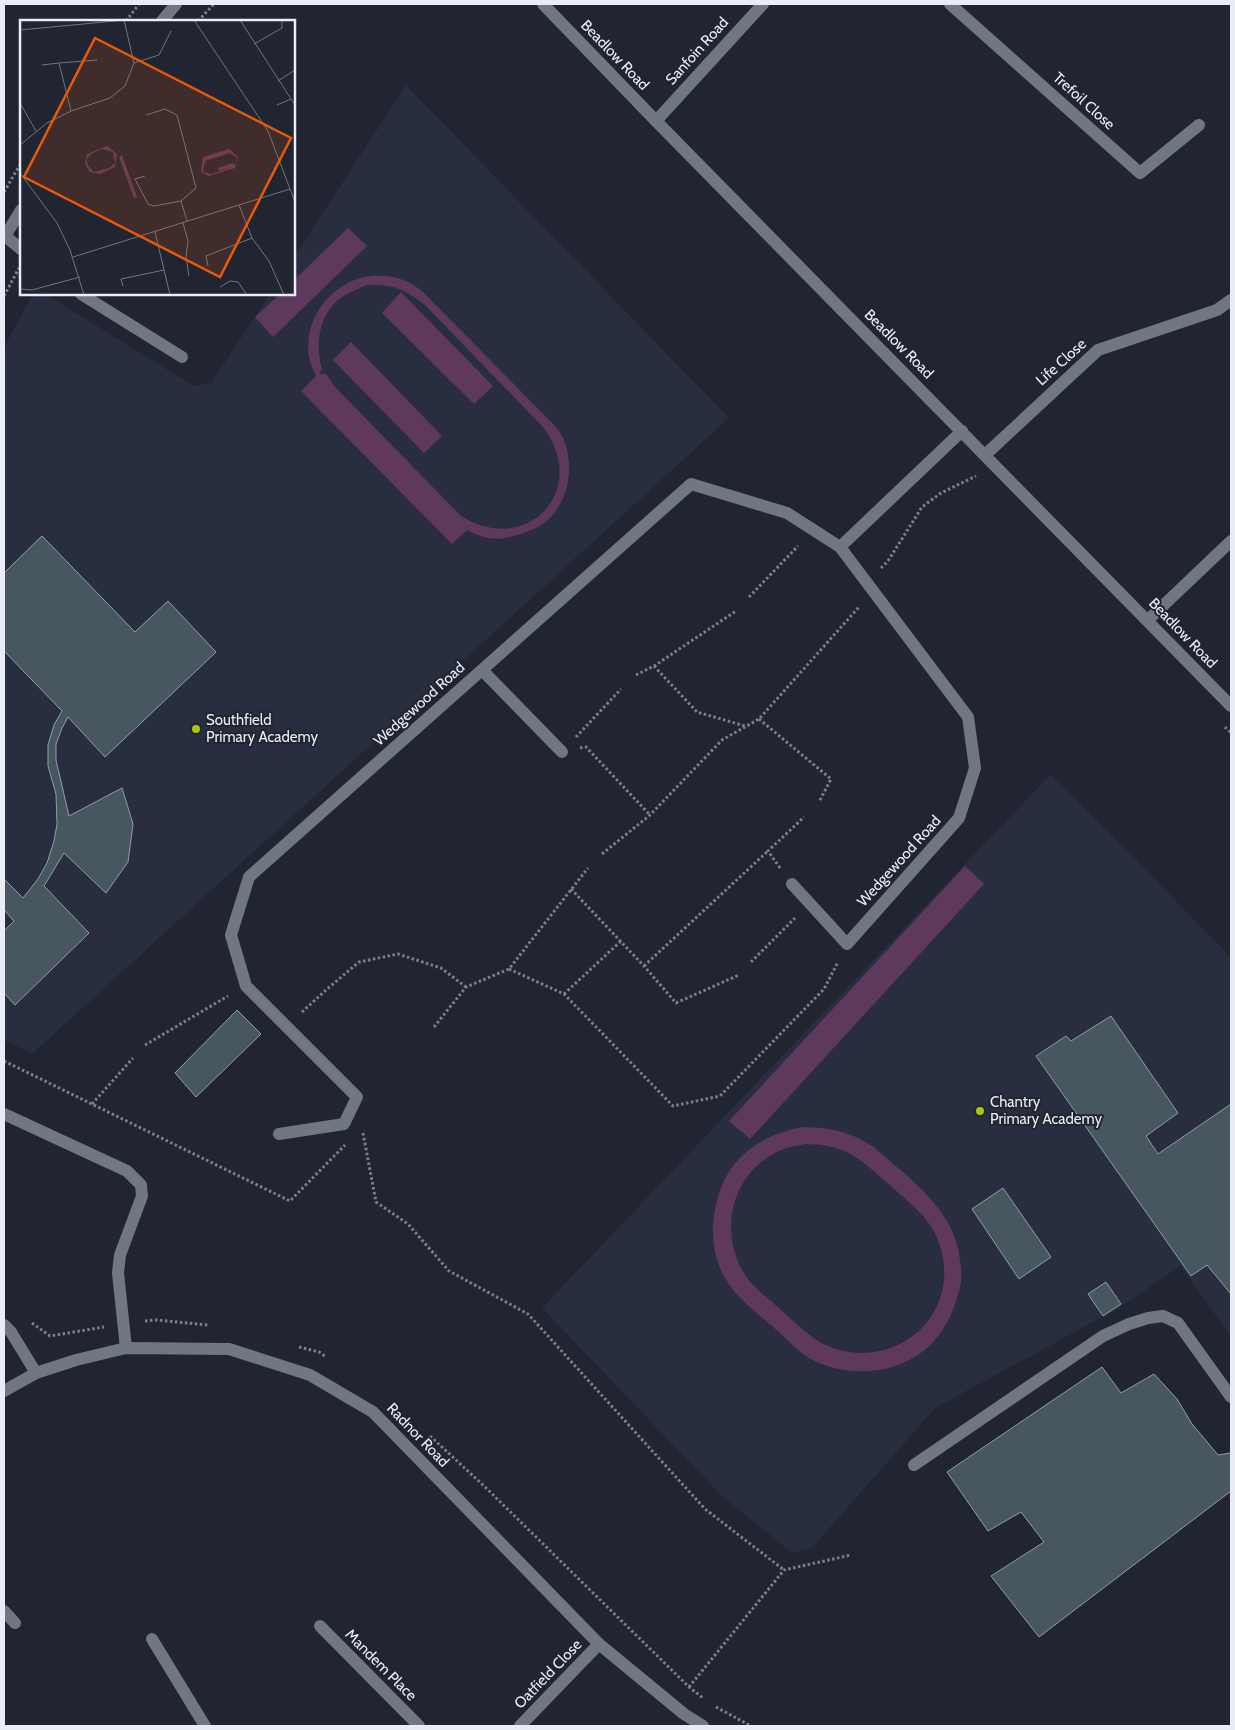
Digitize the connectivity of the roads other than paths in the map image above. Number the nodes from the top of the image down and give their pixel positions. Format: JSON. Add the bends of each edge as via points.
{"nodes":[{"id":1,"x":176,"y":4,"type":"edge"},
{"id":2,"x":543,"y":4,"type":"edge"},
{"id":3,"x":763,"y":4,"type":"edge"},
{"id":4,"x":950,"y":4,"type":"edge"},
{"id":5,"x":163,"y":20,"type":"edge"},
{"id":6,"x":656,"y":121,"type":"junction"},
{"id":7,"x":1199,"y":125,"type":"dead end"},
{"id":8,"x":20,"y":212,"type":"edge"},
{"id":9,"x":5,"y":237,"type":"edge"},
{"id":10,"x":20,"y":248,"type":"edge"},
{"id":11,"x":82,"y":295,"type":"edge"},
{"id":12,"x":1231,"y":300,"type":"edge"},
{"id":13,"x":182,"y":357,"type":"dead end"},
{"id":14,"x":962,"y":431,"type":"junction"},
{"id":15,"x":985,"y":455,"type":"junction"},
{"id":16,"x":1231,"y":541,"type":"edge"},
{"id":17,"x":840,"y":547,"type":"junction"},
{"id":18,"x":1148,"y":620,"type":"junction"},
{"id":19,"x":482,"y":670,"type":"junction"},
{"id":20,"x":1231,"y":706,"type":"edge"},
{"id":21,"x":562,"y":752,"type":"road end"},
{"id":22,"x":792,"y":884,"type":"road end"},
{"id":23,"x":4,"y":1114,"type":"edge"},
{"id":24,"x":279,"y":1134,"type":"dead end"},
{"id":25,"x":4,"y":1325,"type":"edge"},
{"id":26,"x":126,"y":1348,"type":"junction"},
{"id":27,"x":36,"y":1373,"type":"junction"},
{"id":28,"x":4,"y":1391,"type":"edge"},
{"id":29,"x":1231,"y":1398,"type":"edge"},
{"id":30,"x":914,"y":1465,"type":"dead end"},
{"id":31,"x":4,"y":1610,"type":"edge"},
{"id":32,"x":16,"y":1623,"type":"dead end"},
{"id":33,"x":320,"y":1626,"type":"dead end"},
{"id":34,"x":152,"y":1639,"type":"dead end"},
{"id":35,"x":599,"y":1644,"type":"junction"},
{"id":36,"x":204,"y":1726,"type":"edge"},
{"id":37,"x":419,"y":1726,"type":"edge"},
{"id":38,"x":520,"y":1726,"type":"edge"},
{"id":39,"x":703,"y":1726,"type":"edge"}],
"edges":[{"from":1,"to":5,"type":"street"},
{"from":2,"to":6,"type":"street","name":"Beadlow Road"},
{"from":3,"to":6,"type":"street","name":"Sanfoin Road"},
{"from":4,"to":7,"type":"street","name":"Trefoil Close","via":[[1140,173]]},
{"from":6,"to":14,"type":"street","name":"Beadlow Road"},
{"from":8,"to":9,"type":"street"},
{"from":9,"to":10,"type":"street"},
{"from":11,"to":13,"type":"street"},
{"from":12,"to":15,"type":"street","name":"Life Close","via":[[1217,310],[1098,350]]},
{"from":14,"to":15,"type":"street","name":"Beadlow Road"},
{"from":14,"to":17,"type":"street"},
{"from":15,"to":18,"type":"street","name":"Beadlow Road"},
{"from":16,"to":18,"type":"street"},
{"from":17,"to":19,"type":"street","name":"Wedgewood Road","via":[[787,513],[691,484]]},
{"from":17,"to":22,"type":"street","name":"Wedgewood Road","via":[[968,717],[975,768],[959,818],[847,944]]},
{"from":18,"to":20,"type":"street","name":"Beadlow Road"},
{"from":19,"to":21,"type":"street"},
{"from":19,"to":24,"type":"street","name":"Wedgewood Road","via":[[249,877],[231,935],[246,986],[356,1097],[344,1124]]},
{"from":23,"to":26,"type":"street","via":[[127,1171],[141,1185],[142,1196],[120,1255],[118,1273]]},
{"from":25,"to":27,"type":"street"},
{"from":26,"to":27,"type":"street","name":"Radnor Road"},
{"from":26,"to":35,"type":"street","name":"Radnor Road","via":[[229,1350],[310,1375],[373,1412]]},
{"from":27,"to":28,"type":"street","name":"Radnor Road"},
{"from":29,"to":30,"type":"street","via":[[1178,1323],[1163,1316],[1148,1318],[1103,1336]]},
{"from":31,"to":32,"type":"street"},
{"from":33,"to":37,"type":"street","name":"Mandem Place"},
{"from":34,"to":36,"type":"street"},
{"from":35,"to":38,"type":"street","name":"Oatfield Close"},
{"from":35,"to":39,"type":"street","name":"Radnor Road"}]}
